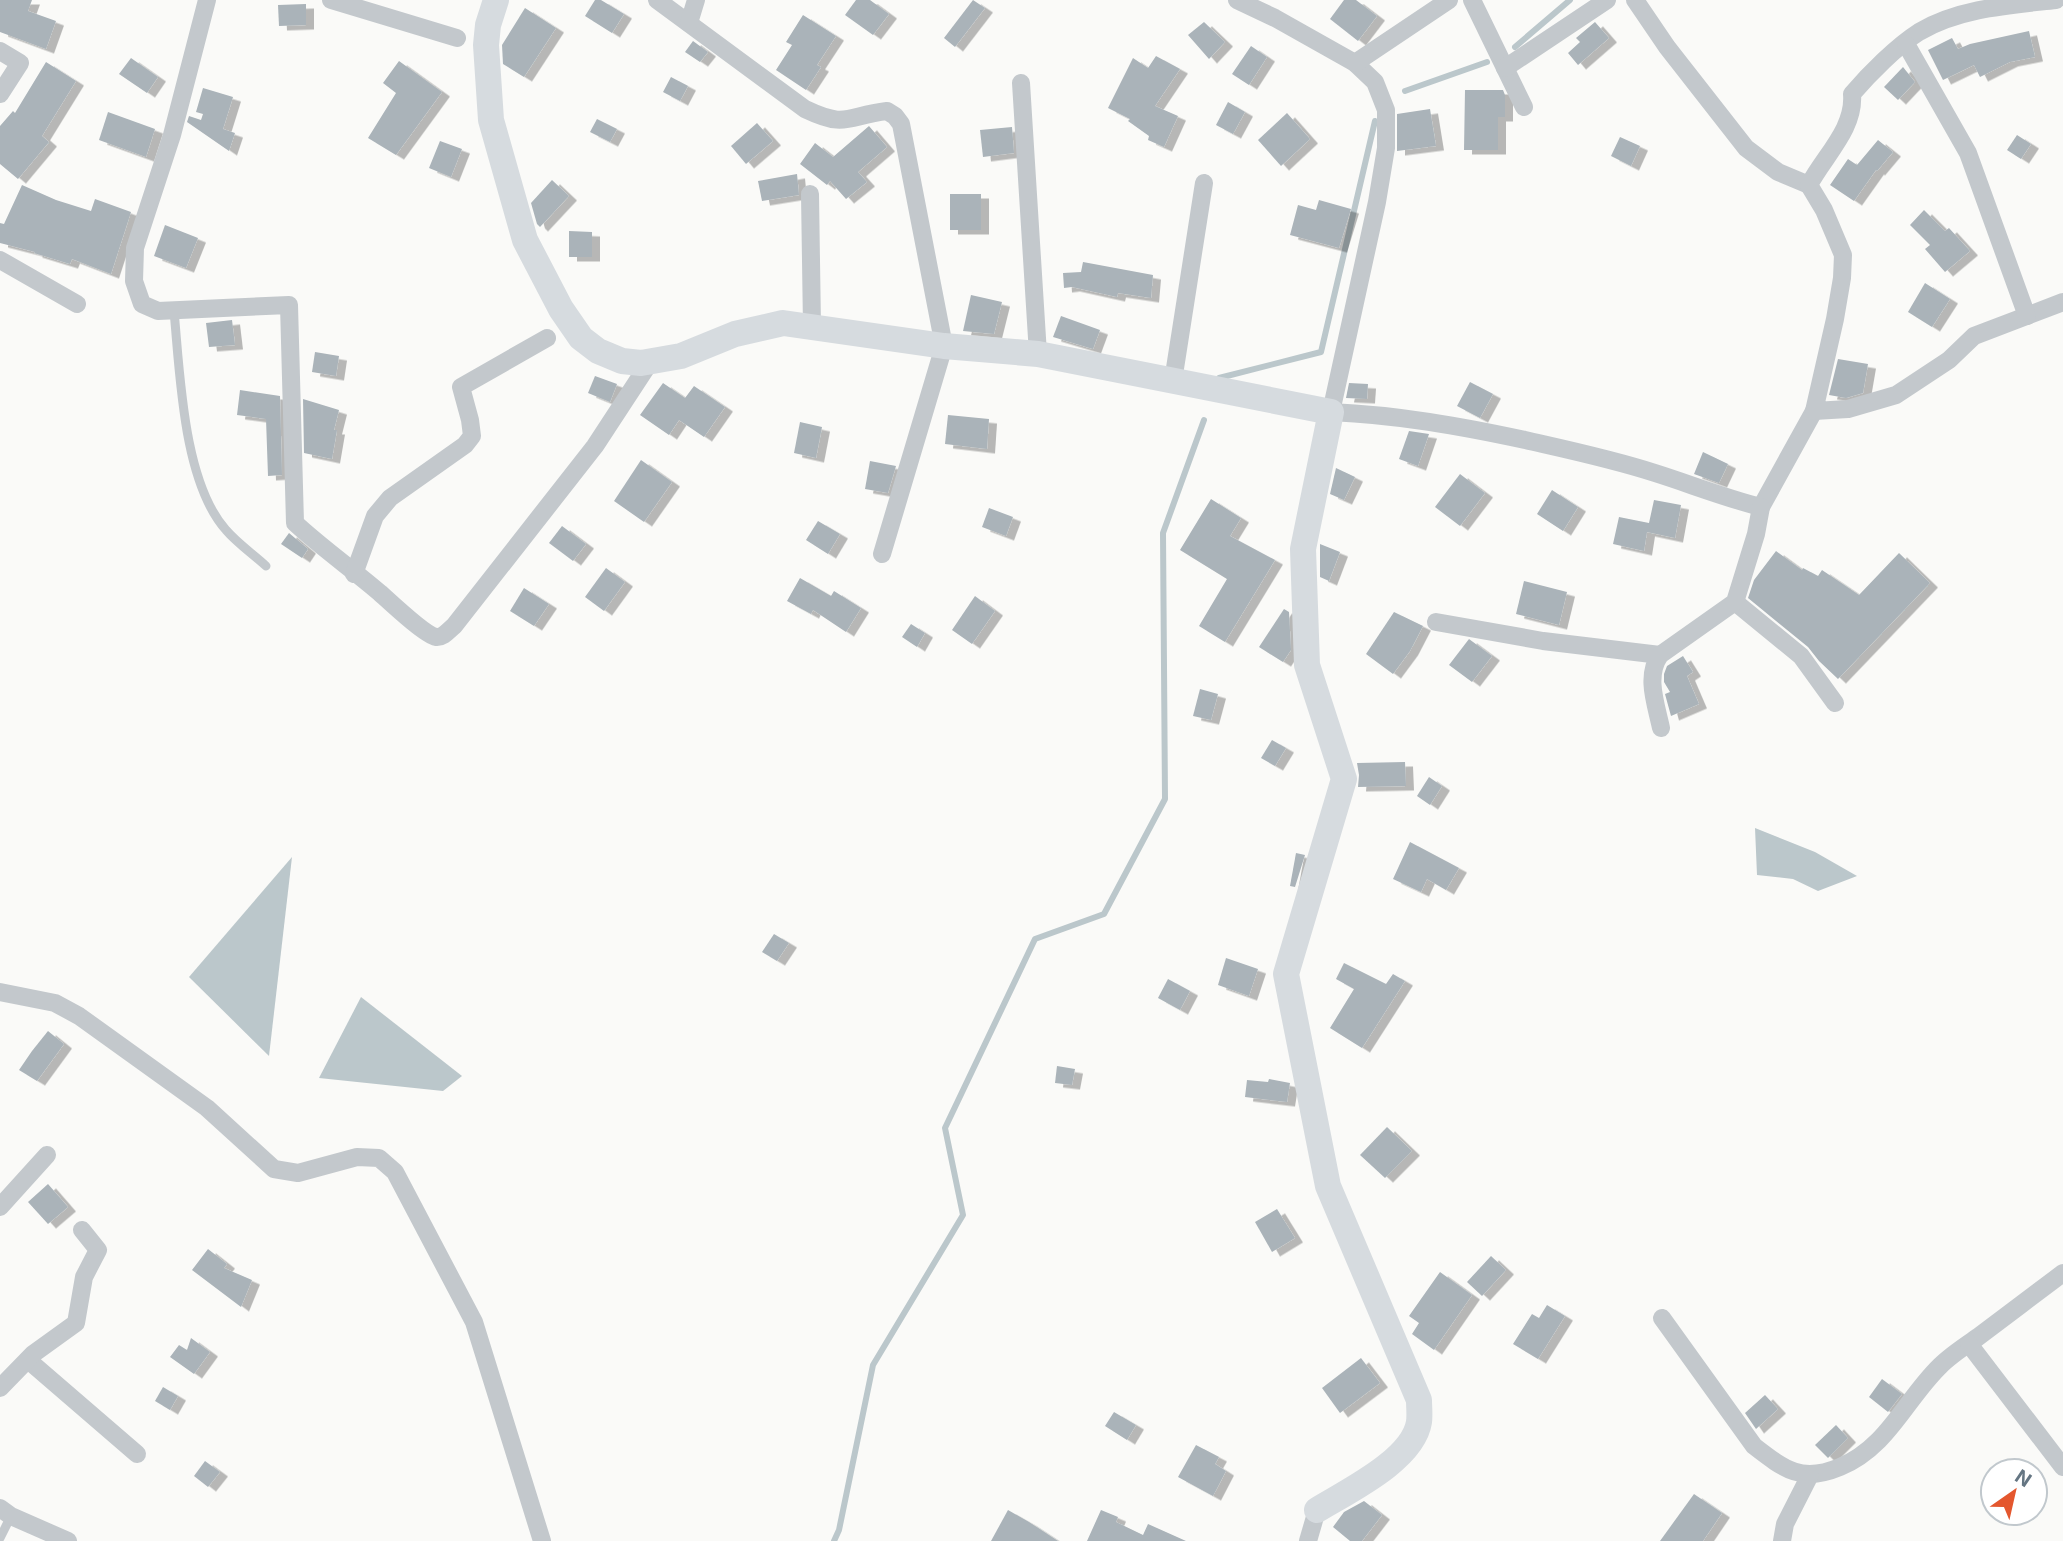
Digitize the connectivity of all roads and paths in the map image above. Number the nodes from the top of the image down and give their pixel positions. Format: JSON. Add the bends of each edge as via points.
{"nodes":[{"id":1,"x":207,"y":0,"type":"edge"},
{"id":2,"x":331,"y":0,"type":"edge"},
{"id":3,"x":496,"y":0,"type":"edge"},
{"id":4,"x":657,"y":0,"type":"edge"},
{"id":5,"x":696,"y":0,"type":"edge"},
{"id":6,"x":1237,"y":0,"type":"edge"},
{"id":7,"x":1449,"y":0,"type":"edge"},
{"id":8,"x":1472,"y":0,"type":"edge"},
{"id":9,"x":1606,"y":0,"type":"edge"},
{"id":10,"x":1634,"y":0,"type":"edge"},
{"id":11,"x":2056,"y":0,"type":"edge"},
{"id":12,"x":690,"y":23,"type":"junction"},
{"id":13,"x":457,"y":38,"type":"dead end"},
{"id":14,"x":1906,"y":44,"type":"junction"},
{"id":15,"x":0,"y":51,"type":"edge"},
{"id":16,"x":1355,"y":63,"type":"junction"},
{"id":17,"x":1505,"y":68,"type":"junction"},
{"id":18,"x":1021,"y":83,"type":"dead end"},
{"id":19,"x":0,"y":94,"type":"edge"},
{"id":20,"x":1524,"y":107,"type":"dead end"},
{"id":21,"x":1205,"y":183,"type":"dead end"},
{"id":22,"x":1808,"y":185,"type":"junction"},
{"id":23,"x":810,"y":194,"type":"dead end"},
{"id":24,"x":0,"y":260,"type":"edge"},
{"id":25,"x":2063,"y":302,"type":"edge"},
{"id":26,"x":77,"y":304,"type":"dead end"},
{"id":27,"x":174,"y":311,"type":"junction"},
{"id":28,"x":2027,"y":316,"type":"junction"},
{"id":29,"x":812,"y":327,"type":"junction"},
{"id":30,"x":547,"y":338,"type":"dead end"},
{"id":31,"x":944,"y":346,"type":"junction"},
{"id":32,"x":1038,"y":354,"type":"junction"},
{"id":33,"x":650,"y":362,"type":"junction"},
{"id":34,"x":1173,"y":380,"type":"junction"},
{"id":35,"x":1814,"y":411,"type":"junction"},
{"id":36,"x":1331,"y":412,"type":"junction"},
{"id":37,"x":1761,"y":507,"type":"junction"},
{"id":38,"x":882,"y":554,"type":"dead end"},
{"id":39,"x":266,"y":566,"type":"dead end"},
{"id":40,"x":354,"y":574,"type":"junction"},
{"id":41,"x":1734,"y":602,"type":"junction"},
{"id":42,"x":1436,"y":622,"type":"dead end"},
{"id":43,"x":1660,"y":655,"type":"junction"},
{"id":44,"x":1835,"y":703,"type":"dead end"},
{"id":45,"x":1661,"y":728,"type":"dead end"},
{"id":46,"x":0,"y":992,"type":"edge"},
{"id":47,"x":47,"y":1155,"type":"dead end"},
{"id":48,"x":0,"y":1207,"type":"edge"},
{"id":49,"x":82,"y":1230,"type":"dead end"},
{"id":50,"x":2063,"y":1273,"type":"edge"},
{"id":51,"x":1662,"y":1318,"type":"dead end"},
{"id":52,"x":1969,"y":1344,"type":"junction"},
{"id":53,"x":28,"y":1360,"type":"junction"},
{"id":54,"x":0,"y":1388,"type":"edge"},
{"id":55,"x":137,"y":1454,"type":"dead end"},
{"id":56,"x":2063,"y":1467,"type":"edge"},
{"id":57,"x":1810,"y":1475,"type":"junction"},
{"id":58,"x":1317,"y":1510,"type":"joint"},
{"id":59,"x":5,"y":1512,"type":"edge"},
{"id":60,"x":0,"y":1538,"type":"edge"},
{"id":61,"x":68,"y":1541,"type":"edge"},
{"id":62,"x":542,"y":1541,"type":"edge"},
{"id":63,"x":1308,"y":1541,"type":"edge"},
{"id":64,"x":1782,"y":1541,"type":"edge"}],
"edges":[{"from":1,"to":27,"type":"street","via":[[172,135],[135,248],[134,281],[142,304]]},
{"from":2,"to":13,"type":"street"},
{"from":3,"to":33,"type":"street","via":[[486,45],[491,120],[525,240],[581,338],[597,351],[622,361]]},
{"from":4,"to":12,"type":"street"},
{"from":5,"to":12,"type":"street"},
{"from":6,"to":16,"type":"street"},
{"from":7,"to":16,"type":"street"},
{"from":8,"to":17,"type":"street"},
{"from":9,"to":17,"type":"street"},
{"from":10,"to":22,"type":"street","via":[[1746,148],[1778,172]]},
{"from":11,"to":14,"type":"street","via":[[1994,7],[1950,19],[1919,32]]},
{"from":12,"to":31,"type":"street","via":[[805,109],[828,120],[846,121],[887,111],[895,116],[901,124]]},
{"from":14,"to":22,"type":"street","via":[[1852,94],[1853,109],[1843,133]]},
{"from":14,"to":28,"type":"street","via":[[1968,153]]},
{"from":15,"to":19,"type":"street","via":[[20,63]]},
{"from":16,"to":36,"type":"street","via":[[1375,82],[1386,110],[1386,148]]},
{"from":17,"to":20,"type":"street"},
{"from":18,"to":32,"type":"street"},
{"from":21,"to":34,"type":"street"},
{"from":22,"to":35,"type":"street","via":[[1843,254]]},
{"from":23,"to":29,"type":"street"},
{"from":24,"to":26,"type":"street"},
{"from":25,"to":28,"type":"street"},
{"from":27,"to":39,"type":"lane","via":[[187,436],[206,497],[224,529]]},
{"from":27,"to":40,"type":"street","via":[[289,305],[295,523]]},
{"from":28,"to":35,"type":"street","via":[[1974,336],[1950,360],[1896,395],[1848,409]]},
{"from":29,"to":31,"type":"street"},
{"from":29,"to":33,"type":"street","via":[[783,323]]},
{"from":30,"to":40,"type":"street","via":[[461,387],[471,436],[390,498],[375,516]]},
{"from":31,"to":32,"type":"street"},
{"from":31,"to":38,"type":"street"},
{"from":32,"to":34,"type":"street"},
{"from":33,"to":40,"type":"street","via":[[595,446],[442,636],[422,629]]},
{"from":34,"to":36,"type":"street"},
{"from":35,"to":37,"type":"street"},
{"from":36,"to":37,"type":"street","via":[[1443,422],[1575,451]]},
{"from":36,"to":58,"type":"street","via":[[1303,549],[1307,665],[1344,779],[1286,974],[1328,1186],[1419,1400],[1419,1424],[1406,1449]]},
{"from":37,"to":41,"type":"street"},
{"from":41,"to":43,"type":"street"},
{"from":41,"to":44,"type":"street","via":[[1801,656]]},
{"from":42,"to":43,"type":"street"},
{"from":43,"to":45,"type":"street","via":[[1653,666],[1653,686]]},
{"from":46,"to":62,"type":"street","via":[[55,1003],[79,1016],[207,1108],[274,1169],[298,1173],[357,1157],[379,1158],[388,1164],[474,1322]]},
{"from":47,"to":48,"type":"street"},
{"from":49,"to":53,"type":"street","via":[[98,1250],[83,1277],[76,1323]]},
{"from":50,"to":52,"type":"street"},
{"from":51,"to":57,"type":"street","via":[[1754,1446],[1774,1462]]},
{"from":52,"to":56,"type":"street"},
{"from":52,"to":57,"type":"street","via":[[1940,1366],[1879,1443],[1858,1460]]},
{"from":53,"to":54,"type":"street"},
{"from":53,"to":55,"type":"street"},
{"from":57,"to":64,"type":"street","via":[[1785,1524]]},
{"from":58,"to":63,"type":"street"},
{"from":59,"to":60,"type":"lane"},
{"from":59,"to":61,"type":"street"}]}
